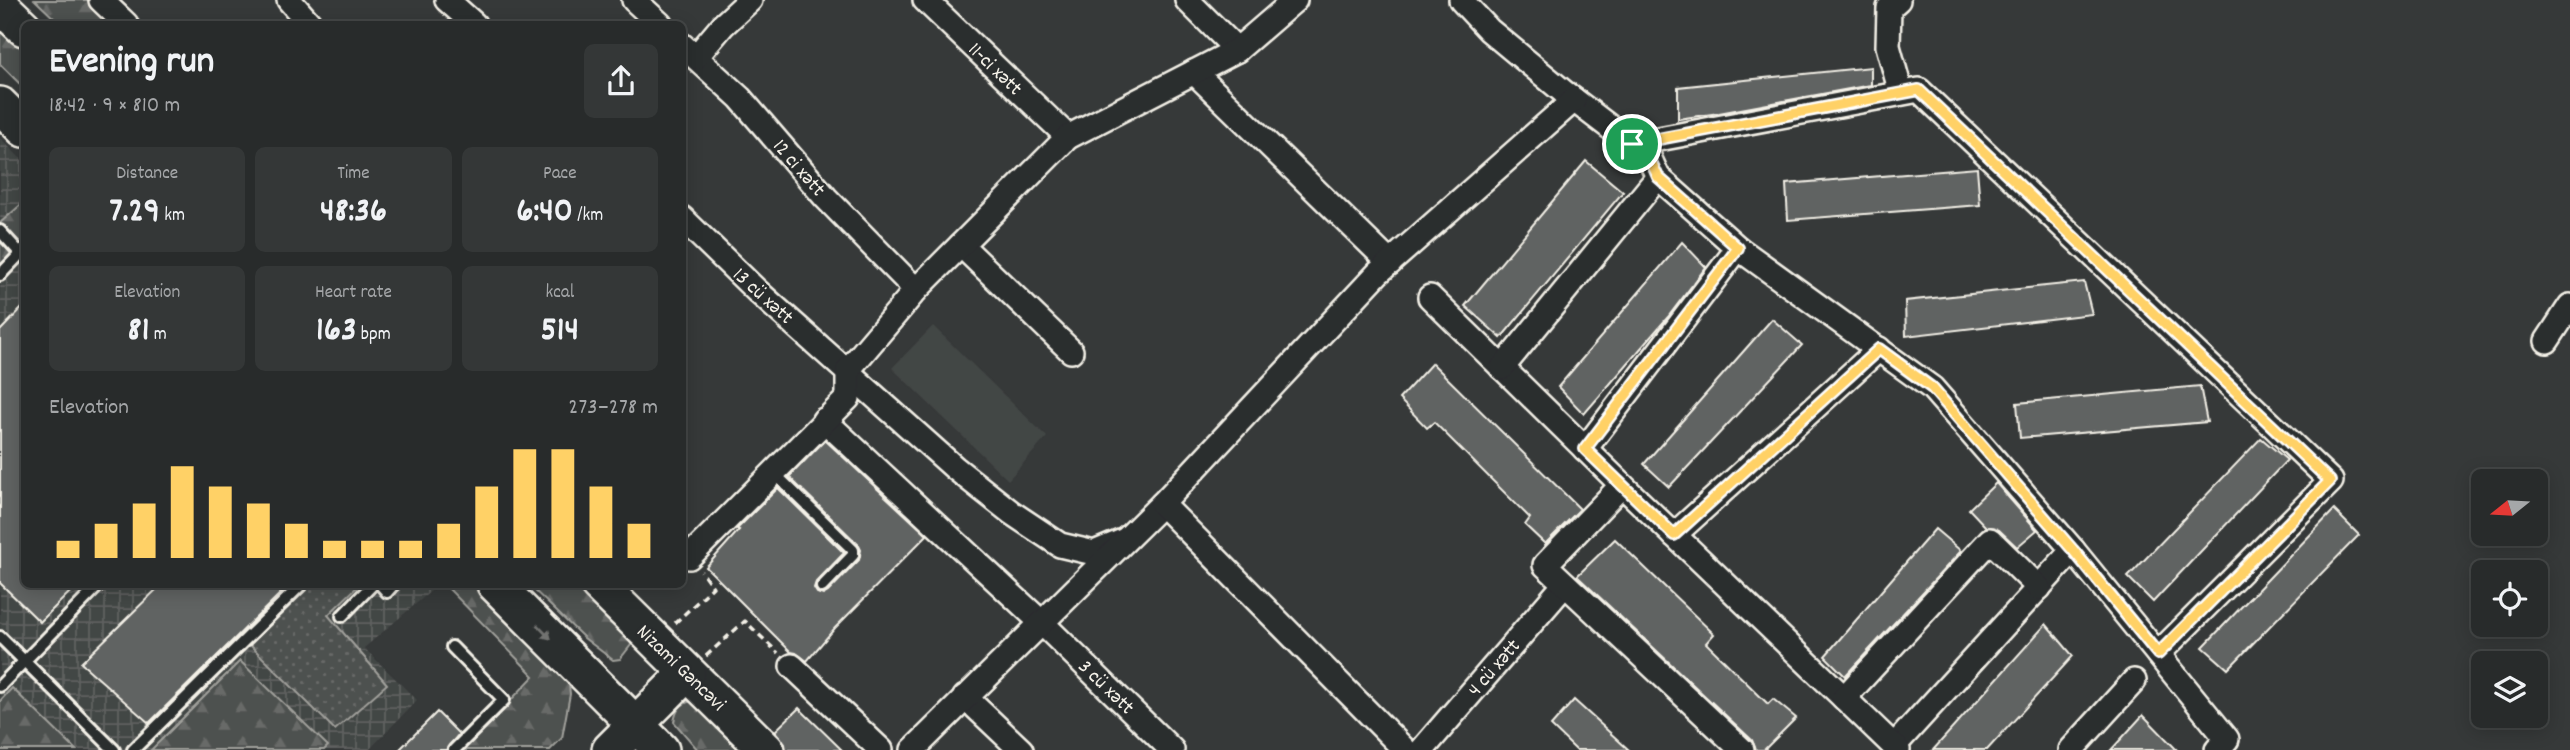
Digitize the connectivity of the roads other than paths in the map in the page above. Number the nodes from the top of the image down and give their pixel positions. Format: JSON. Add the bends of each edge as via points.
{"nodes":[{"id":1,"x":101,"y":0,"type":"edge"},
{"id":2,"x":289,"y":0,"type":"edge"},
{"id":3,"x":447,"y":0,"type":"edge"},
{"id":4,"x":634,"y":0,"type":"edge"},
{"id":5,"x":750,"y":0,"type":"edge"},
{"id":6,"x":925,"y":0,"type":"edge"},
{"id":7,"x":1188,"y":0,"type":"edge"},
{"id":8,"x":1295,"y":0,"type":"edge"},
{"id":9,"x":1461,"y":0,"type":"edge"},
{"id":10,"x":1898,"y":0,"type":"edge"},
{"id":11,"x":123,"y":21,"type":"edge"},
{"id":12,"x":307,"y":21,"type":"edge"},
{"id":13,"x":471,"y":21,"type":"edge"},
{"id":14,"x":657,"y":21,"type":"edge"},
{"id":15,"x":1237,"y":50,"type":"junction"},
{"id":16,"x":689,"y":51,"type":"edge"},
{"id":17,"x":1195,"y":72,"type":"junction"},
{"id":18,"x":1901,"y":93,"type":"junction"},
{"id":19,"x":1574,"y":100,"type":"junction"},
{"id":20,"x":0,"y":105,"type":"edge"},
{"id":21,"x":21,"y":126,"type":"edge"},
{"id":22,"x":1068,"y":137,"type":"junction"},
{"id":23,"x":1632,"y":144,"type":"junction"},
{"id":24,"x":1658,"y":177,"type":"junction"},
{"id":25,"x":686,"y":222,"type":"edge"},
{"id":26,"x":0,"y":231,"type":"edge"},
{"id":27,"x":961,"y":245,"type":"junction"},
{"id":28,"x":1738,"y":248,"type":"junction"},
{"id":29,"x":21,"y":250,"type":"edge"},
{"id":30,"x":21,"y":254,"type":"edge"},
{"id":31,"x":1390,"y":263,"type":"junction"},
{"id":32,"x":0,"y":275,"type":"edge"},
{"id":33,"x":916,"y":290,"type":"junction"},
{"id":34,"x":1430,"y":297,"type":"dead end"},
{"id":35,"x":2570,"y":306,"type":"edge"},
{"id":36,"x":2547,"y":341,"type":"dead end"},
{"id":37,"x":1879,"y":349,"type":"junction"},
{"id":38,"x":1072,"y":351,"type":"dead end"},
{"id":39,"x":1502,"y":368,"type":"junction"},
{"id":40,"x":848,"y":370,"type":"junction"},
{"id":41,"x":824,"y":420,"type":"junction"},
{"id":42,"x":1585,"y":449,"type":"junction"},
{"id":43,"x":773,"y":472,"type":"junction"},
{"id":44,"x":1622,"y":485,"type":"junction"},
{"id":45,"x":1162,"y":504,"type":"junction"},
{"id":46,"x":1674,"y":535,"type":"junction"},
{"id":47,"x":1125,"y":540,"type":"junction"},
{"id":48,"x":2073,"y":550,"type":"junction"},
{"id":49,"x":690,"y":557,"type":"road end"},
{"id":50,"x":1565,"y":584,"type":"junction"},
{"id":51,"x":822,"y":587,"type":"dead end"},
{"id":52,"x":96,"y":588,"type":"edge"},
{"id":53,"x":298,"y":588,"type":"edge"},
{"id":54,"x":369,"y":588,"type":"edge"},
{"id":55,"x":499,"y":588,"type":"edge"},
{"id":56,"x":602,"y":588,"type":"edge"},
{"id":57,"x":2039,"y":588,"type":"junction"},
{"id":58,"x":342,"y":616,"type":"dead end"},
{"id":59,"x":1042,"y":623,"type":"junction"},
{"id":60,"x":0,"y":637,"type":"edge"},
{"id":61,"x":452,"y":647,"type":"dead end"},
{"id":62,"x":2158,"y":654,"type":"junction"},
{"id":63,"x":25,"y":661,"type":"junction"},
{"id":64,"x":792,"y":666,"type":"road end"},
{"id":65,"x":687,"y":673,"type":"junction"},
{"id":66,"x":2134,"y":681,"type":"dead end"},
{"id":67,"x":0,"y":686,"type":"edge"},
{"id":68,"x":965,"y":697,"type":"junction"},
{"id":69,"x":1844,"y":698,"type":"junction"},
{"id":70,"x":635,"y":725,"type":"junction"},
{"id":71,"x":1896,"y":748,"type":"edge"},
{"id":72,"x":138,"y":749,"type":"edge"},
{"id":73,"x":114,"y":750,"type":"edge"},
{"id":74,"x":454,"y":750,"type":"edge"},
{"id":75,"x":610,"y":750,"type":"edge"},
{"id":76,"x":662,"y":750,"type":"edge"},
{"id":77,"x":766,"y":750,"type":"edge"},
{"id":78,"x":881,"y":750,"type":"edge"},
{"id":79,"x":913,"y":750,"type":"edge"},
{"id":80,"x":1021,"y":750,"type":"edge"},
{"id":81,"x":1172,"y":750,"type":"edge"},
{"id":82,"x":1405,"y":750,"type":"edge"},
{"id":83,"x":1422,"y":750,"type":"edge"},
{"id":84,"x":1742,"y":750,"type":"edge"},
{"id":85,"x":2071,"y":750,"type":"edge"},
{"id":86,"x":2217,"y":750,"type":"edge"}],
"edges":[{"from":1,"to":11,"type":"street"},
{"from":2,"to":12,"type":"street"},
{"from":3,"to":13,"type":"street"},
{"from":4,"to":14,"type":"street"},
{"from":5,"to":16,"type":"street"},
{"from":6,"to":22,"type":"street","name":"11-ci xətt"},
{"from":7,"to":15,"type":"street"},
{"from":8,"to":15,"type":"street"},
{"from":9,"to":19,"type":"street","via":[[1489,30]]},
{"from":10,"to":18,"type":"street","via":[[1889,8],[1888,46]]},
{"from":15,"to":17,"type":"street"},
{"from":16,"to":33,"type":"street","name":"12 ci xətt","via":[[740,97],[826,198]]},
{"from":17,"to":22,"type":"street"},
{"from":17,"to":31,"type":"street"},
{"from":18,"to":23,"type":"street"},
{"from":18,"to":62,"type":"street","via":[[1919,90],[2330,481]]},
{"from":19,"to":23,"type":"street"},
{"from":19,"to":31,"type":"street"},
{"from":20,"to":21,"type":"main road"},
{"from":22,"to":27,"type":"street"},
{"from":23,"to":24,"type":"street","via":[[1649,157]]},
{"from":24,"to":28,"type":"street"},
{"from":24,"to":39,"type":"street"},
{"from":25,"to":40,"type":"street","name":"13 cü xətt"},
{"from":26,"to":29,"type":"lane"},
{"from":27,"to":33,"type":"street"},
{"from":27,"to":38,"type":"street"},
{"from":28,"to":37,"type":"street"},
{"from":28,"to":42,"type":"street"},
{"from":30,"to":32,"type":"lane"},
{"from":31,"to":45,"type":"street"},
{"from":33,"to":40,"type":"street"},
{"from":34,"to":39,"type":"street"},
{"from":35,"to":36,"type":"street"},
{"from":37,"to":46,"type":"street"},
{"from":37,"to":48,"type":"street","via":[[1932,388]]},
{"from":39,"to":42,"type":"street"},
{"from":40,"to":41,"type":"street","via":[[848,398]]},
{"from":40,"to":47,"type":"street","name":"13 cü xətt","via":[[955,468],[1060,545],[1094,552]]},
{"from":41,"to":43,"type":"street"},
{"from":41,"to":59,"type":"street","name":"3 cü xətt"},
{"from":42,"to":44,"type":"street"},
{"from":43,"to":49,"type":"street"},
{"from":43,"to":51,"type":"lane","via":[[853,550]]},
{"from":44,"to":46,"type":"street"},
{"from":44,"to":50,"type":"street","via":[[1545,565]]},
{"from":45,"to":47,"type":"street"},
{"from":45,"to":82,"type":"street"},
{"from":46,"to":69,"type":"street"},
{"from":47,"to":59,"type":"street"},
{"from":48,"to":57,"type":"street"},
{"from":48,"to":62,"type":"street"},
{"from":50,"to":83,"type":"street","name":"4 cü xətt"},
{"from":50,"to":84,"type":"street"},
{"from":52,"to":63,"type":"lane"},
{"from":53,"to":72,"type":"lane"},
{"from":54,"to":58,"type":"lane"},
{"from":55,"to":70,"type":"main road","one_way":true},
{"from":56,"to":65,"type":"main road","name":"Nizami Gəncəvi"},
{"from":57,"to":69,"type":"street","via":[[1990,540]]},
{"from":57,"to":71,"type":"street"},
{"from":59,"to":68,"type":"street"},
{"from":59,"to":81,"type":"street","name":"3 cü xətt"},
{"from":60,"to":63,"type":"lane"},
{"from":61,"to":74,"type":"lane","via":[[504,700]]},
{"from":62,"to":86,"type":"street","via":[[2227,739]]},
{"from":63,"to":67,"type":"lane"},
{"from":63,"to":73,"type":"lane"},
{"from":64,"to":78,"type":"street"},
{"from":65,"to":70,"type":"main road"},
{"from":65,"to":77,"type":"main road","name":"Nizami Gəncəvi"},
{"from":66,"to":85,"type":"street"},
{"from":68,"to":79,"type":"street"},
{"from":68,"to":80,"type":"street"},
{"from":69,"to":71,"type":"street"},
{"from":70,"to":75,"type":"main road"},
{"from":70,"to":76,"type":"main road"}]}
